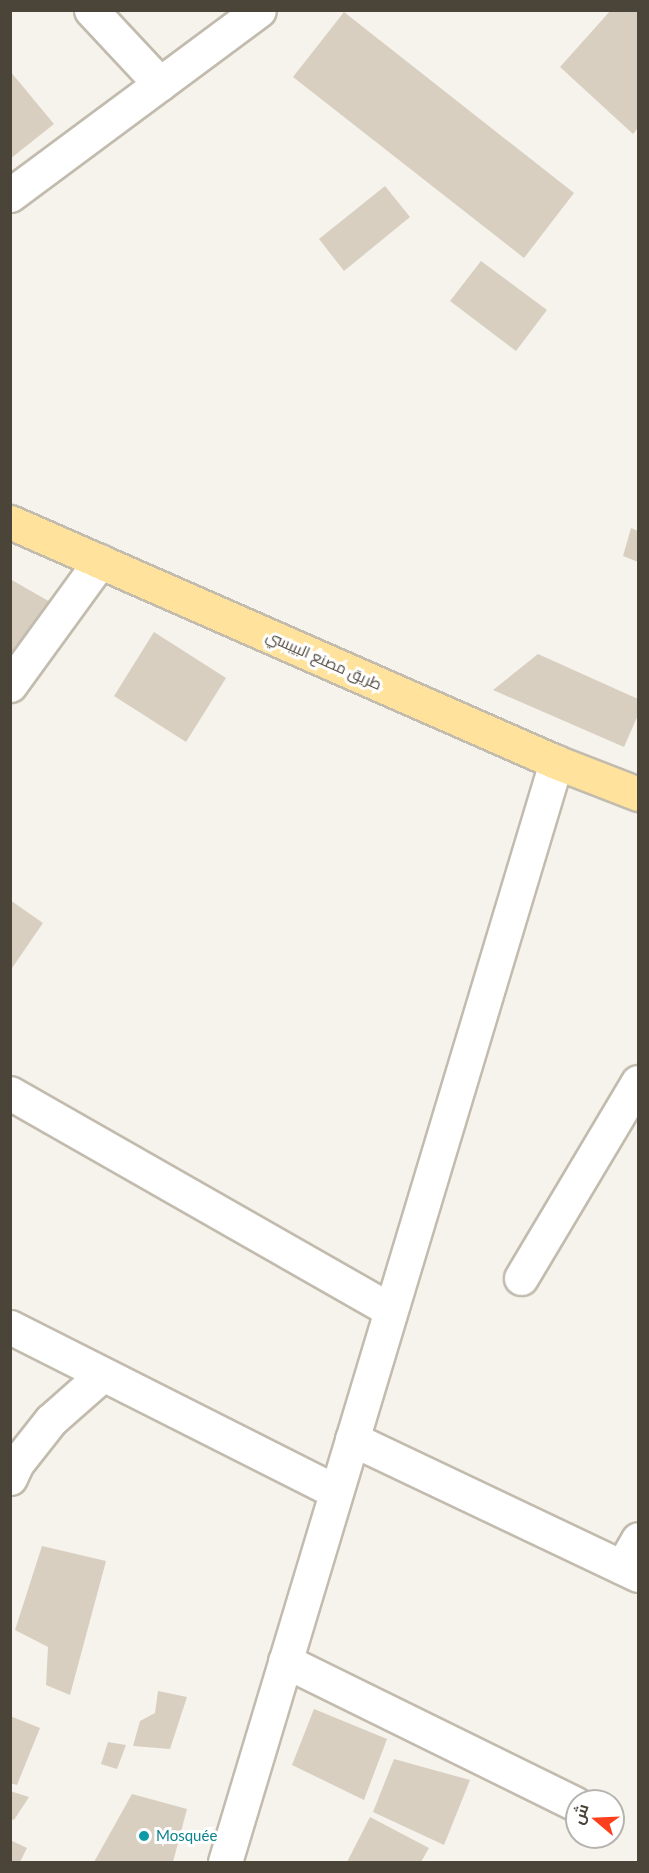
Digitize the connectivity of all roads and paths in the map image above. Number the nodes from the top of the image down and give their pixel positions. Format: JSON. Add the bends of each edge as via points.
{"nodes":[{"id":1,"x":91,"y":10,"type":"edge"},
{"id":2,"x":259,"y":10,"type":"edge"},
{"id":3,"x":160,"y":84,"type":"junction"},
{"id":4,"x":10,"y":195,"type":"edge"},
{"id":5,"x":10,"y":522,"type":"edge"},
{"id":6,"x":100,"y":561,"type":"junction"},
{"id":7,"x":10,"y":685,"type":"edge"},
{"id":8,"x":556,"y":762,"type":"junction"},
{"id":9,"x":639,"y":794,"type":"edge"},
{"id":10,"x":639,"y":1082,"type":"edge"},
{"id":11,"x":10,"y":1093,"type":"edge"},
{"id":12,"x":521,"y":1278,"type":"dead end"},
{"id":13,"x":391,"y":1310,"type":"junction"},
{"id":14,"x":10,"y":1327,"type":"edge"},
{"id":15,"x":103,"y":1374,"type":"junction"},
{"id":16,"x":352,"y":1439,"type":"junction"},
{"id":17,"x":10,"y":1478,"type":"edge"},
{"id":18,"x":336,"y":1492,"type":"junction"},
{"id":19,"x":639,"y":1539,"type":"edge"},
{"id":20,"x":630,"y":1571,"type":"edge"},
{"id":21,"x":285,"y":1661,"type":"junction"},
{"id":22,"x":565,"y":1799,"type":"edge"},
{"id":23,"x":225,"y":1863,"type":"edge"}],
"edges":[{"from":1,"to":3,"type":"street"},
{"from":2,"to":3,"type":"street"},
{"from":3,"to":4,"type":"street"},
{"from":5,"to":6,"type":"main road","name":"طريق مصنع البيبسي"},
{"from":6,"to":7,"type":"street"},
{"from":6,"to":8,"type":"main road","name":"طريق مصنع البيبسي"},
{"from":8,"to":9,"type":"main road","name":"طريق مصنع البيبسي"},
{"from":8,"to":13,"type":"street"},
{"from":10,"to":12,"type":"street"},
{"from":11,"to":13,"type":"street"},
{"from":13,"to":16,"type":"street"},
{"from":14,"to":15,"type":"street"},
{"from":15,"to":17,"type":"street","via":[[51,1420]]},
{"from":15,"to":18,"type":"street"},
{"from":16,"to":18,"type":"street"},
{"from":16,"to":20,"type":"street"},
{"from":18,"to":21,"type":"street"},
{"from":19,"to":20,"type":"street"},
{"from":21,"to":22,"type":"street"},
{"from":21,"to":23,"type":"street"}]}
